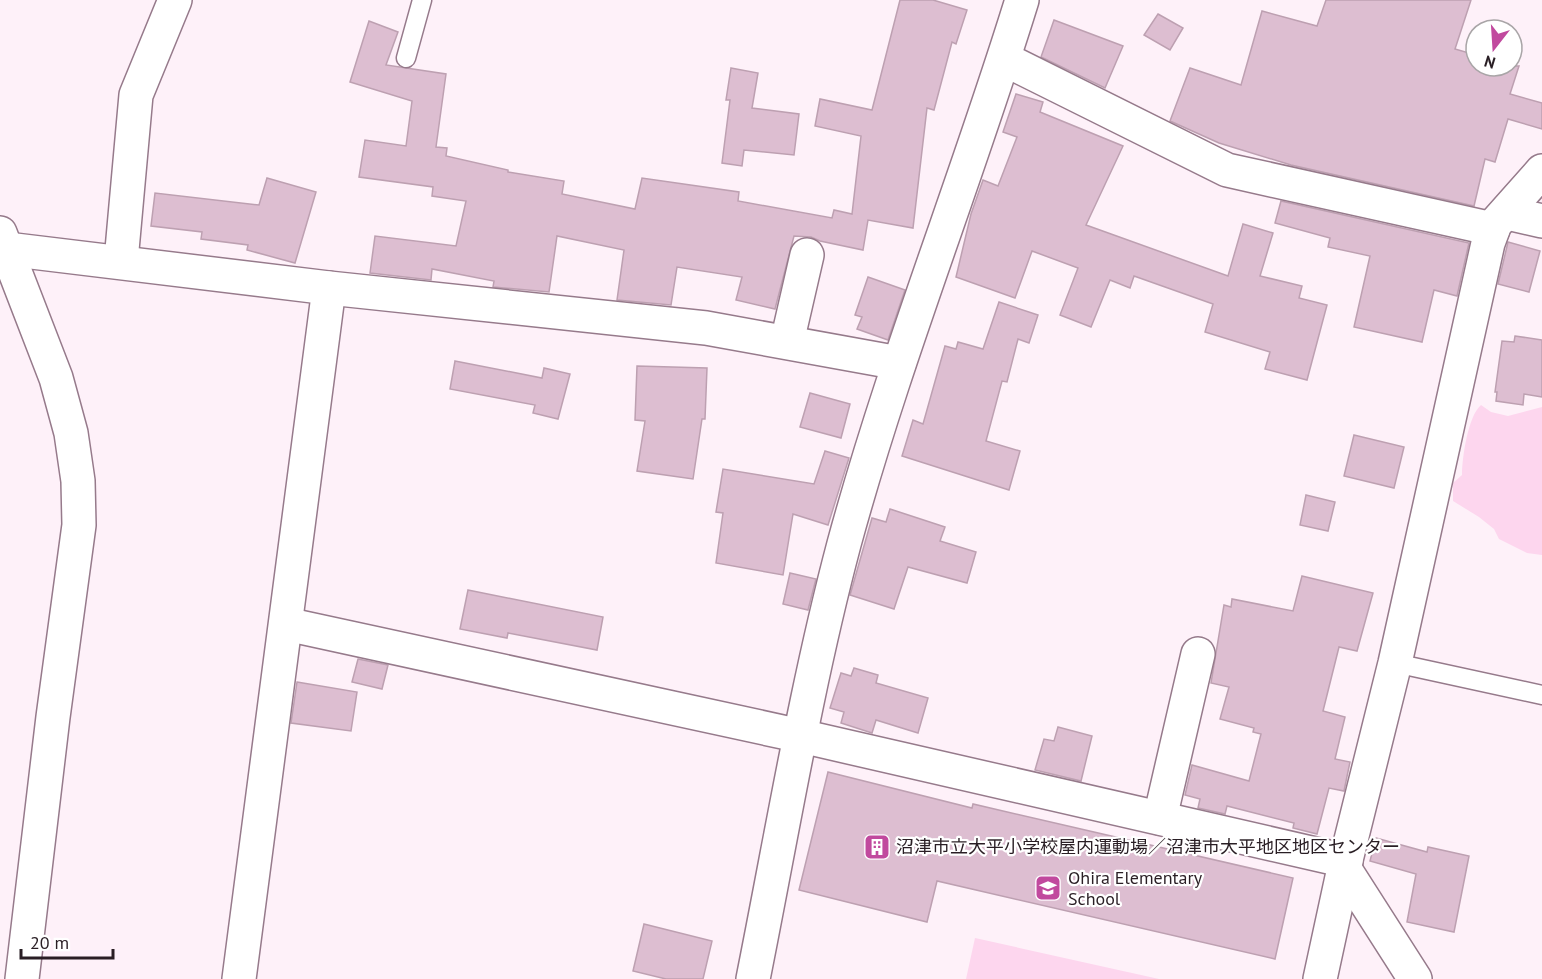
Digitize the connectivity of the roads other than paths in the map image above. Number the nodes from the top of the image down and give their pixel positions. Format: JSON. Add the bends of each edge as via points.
{"nodes":[{"id":1,"x":175,"y":0,"type":"edge"},
{"id":2,"x":422,"y":0,"type":"edge"},
{"id":3,"x":1022,"y":0,"type":"edge"},
{"id":4,"x":406,"y":57,"type":"dead end"},
{"id":5,"x":1004,"y":59,"type":"junction"},
{"id":6,"x":1542,"y":171,"type":"edge"},
{"id":7,"x":1500,"y":221,"type":"junction"},
{"id":8,"x":1542,"y":222,"type":"edge"},
{"id":9,"x":4,"y":241,"type":"edge"},
{"id":10,"x":807,"y":255,"type":"dead end"},
{"id":11,"x":121,"y":261,"type":"junction"},
{"id":12,"x":329,"y":288,"type":"junction"},
{"id":13,"x":787,"y":342,"type":"junction"},
{"id":14,"x":899,"y":363,"type":"junction"},
{"id":15,"x":286,"y":624,"type":"junction"},
{"id":16,"x":1198,"y":654,"type":"dead end"},
{"id":17,"x":1395,"y":663,"type":"junction"},
{"id":18,"x":1542,"y":695,"type":"edge"},
{"id":19,"x":801,"y":735,"type":"junction"},
{"id":20,"x":1160,"y":818,"type":"junction"},
{"id":21,"x":1345,"y":864,"type":"junction"},
{"id":22,"x":22,"y":979,"type":"edge"},
{"id":23,"x":239,"y":979,"type":"edge"},
{"id":24,"x":753,"y":979,"type":"edge"},
{"id":25,"x":1320,"y":979,"type":"edge"},
{"id":26,"x":1414,"y":979,"type":"edge"}],
"edges":[{"from":1,"to":11,"type":"street","via":[[136,96]]},
{"from":2,"to":4,"type":"lane"},
{"from":3,"to":5,"type":"street"},
{"from":5,"to":7,"type":"street","via":[[1227,170]]},
{"from":5,"to":14,"type":"street"},
{"from":6,"to":7,"type":"street"},
{"from":7,"to":8,"type":"street"},
{"from":7,"to":17,"type":"street"},
{"from":9,"to":11,"type":"street"},
{"from":9,"to":22,"type":"street","via":[[56,378],[71,433],[78,481],[79,525]]},
{"from":10,"to":13,"type":"street"},
{"from":11,"to":12,"type":"street"},
{"from":12,"to":13,"type":"street","via":[[706,328]]},
{"from":12,"to":15,"type":"street"},
{"from":13,"to":14,"type":"street"},
{"from":14,"to":19,"type":"street","via":[[844,544]]},
{"from":15,"to":19,"type":"street"},
{"from":15,"to":23,"type":"street"},
{"from":16,"to":20,"type":"street"},
{"from":17,"to":18,"type":"lane"},
{"from":17,"to":21,"type":"street"},
{"from":19,"to":20,"type":"street"},
{"from":19,"to":24,"type":"street"},
{"from":20,"to":21,"type":"street"},
{"from":21,"to":25,"type":"street"},
{"from":21,"to":26,"type":"street"}]}
